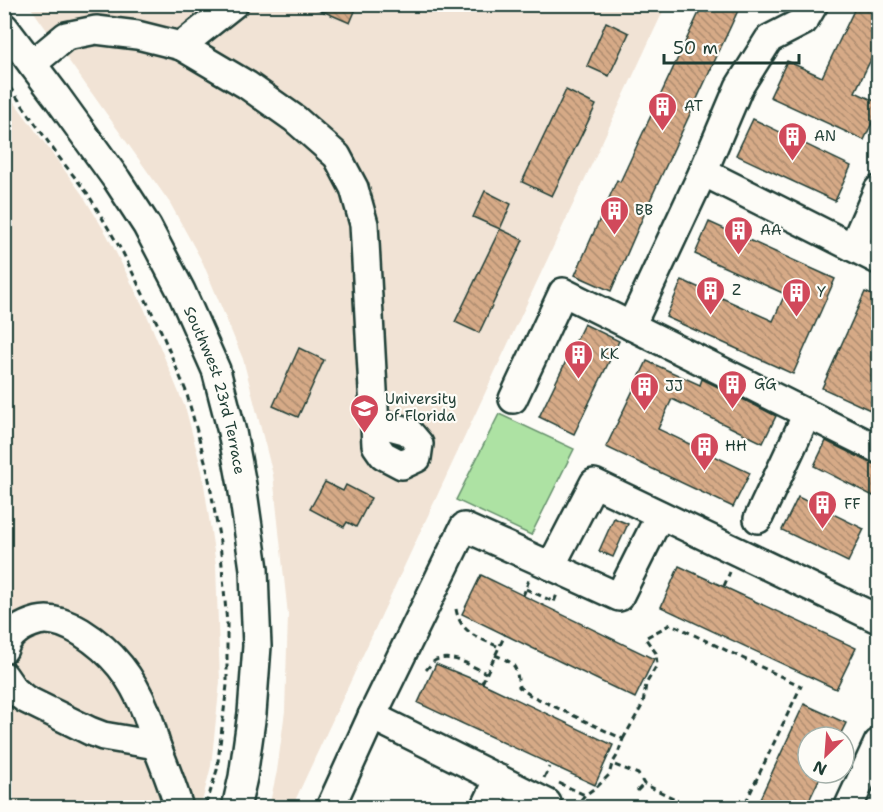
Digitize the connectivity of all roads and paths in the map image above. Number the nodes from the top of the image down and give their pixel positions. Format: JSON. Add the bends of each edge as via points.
{"nodes":[{"id":1,"x":234,"y":4,"type":"edge"},
{"id":2,"x":814,"y":4,"type":"edge"},
{"id":3,"x":4,"y":27,"type":"edge"},
{"id":4,"x":181,"y":46,"type":"junction"},
{"id":5,"x":32,"y":64,"type":"junction"},
{"id":6,"x":4,"y":80,"type":"edge"},
{"id":7,"x":703,"y":172,"type":"junction"},
{"id":8,"x":879,"y":190,"type":"edge"},
{"id":9,"x":853,"y":247,"type":"junction"},
{"id":10,"x":879,"y":260,"type":"edge"},
{"id":11,"x":631,"y":326,"type":"junction"},
{"id":12,"x":513,"y":399,"type":"dead end"},
{"id":13,"x":807,"y":414,"type":"junction"},
{"id":14,"x":375,"y":422,"type":"dead end"},
{"id":15,"x":879,"y":449,"type":"edge"},
{"id":16,"x":660,"y":515,"type":"junction"},
{"id":17,"x":758,"y":519,"type":"dead end"},
{"id":18,"x":541,"y":573,"type":"junction"},
{"id":19,"x":526,"y":589,"type":"junction"},
{"id":20,"x":523,"y":596,"type":"dead end"},
{"id":21,"x":555,"y":599,"type":"dead end"},
{"id":22,"x":456,"y":609,"type":"dead end"},
{"id":23,"x":879,"y":619,"type":"edge"},
{"id":24,"x":504,"y":635,"type":"dead end"},
{"id":25,"x":499,"y":647,"type":"junction"},
{"id":26,"x":4,"y":649,"type":"edge"},
{"id":27,"x":495,"y":655,"type":"junction"},
{"id":28,"x":426,"y":670,"type":"dead end"},
{"id":29,"x":486,"y":673,"type":"junction"},
{"id":30,"x":4,"y":676,"type":"edge"},
{"id":31,"x":482,"y":683,"type":"dead end"},
{"id":32,"x":372,"y":716,"type":"junction"},
{"id":33,"x":623,"y":739,"type":"junction"},
{"id":34,"x":879,"y":743,"type":"edge"},
{"id":35,"x":156,"y":745,"type":"junction"},
{"id":36,"x":612,"y":764,"type":"junction"},
{"id":37,"x":499,"y":779,"type":"junction"},
{"id":38,"x":644,"y":784,"type":"junction"},
{"id":39,"x":637,"y":791,"type":"dead end"},
{"id":40,"x":179,"y":807,"type":"edge"},
{"id":41,"x":204,"y":807,"type":"edge"},
{"id":42,"x":236,"y":807,"type":"edge"},
{"id":43,"x":330,"y":807,"type":"edge"},
{"id":44,"x":485,"y":807,"type":"edge"},
{"id":45,"x":545,"y":807,"type":"edge"},
{"id":46,"x":574,"y":807,"type":"edge"},
{"id":47,"x":694,"y":807,"type":"edge"},
{"id":48,"x":743,"y":807,"type":"edge"},
{"id":49,"x":848,"y":807,"type":"edge"}],
"edges":[{"from":1,"to":4,"type":"street"},
{"from":2,"to":7,"type":"street","via":[[804,21],[769,39],[739,87]]},
{"from":3,"to":5,"type":"street","name":"Southwest 23rd Terrace"},
{"from":4,"to":5,"type":"street","via":[[96,30],[66,36]]},
{"from":4,"to":14,"type":"street","via":[[296,119],[337,156],[354,188],[364,224]]},
{"from":5,"to":42,"type":"street","name":"Southwest 23rd Terrace","via":[[147,226],[216,370],[232,432],[254,569],[257,646],[252,713]]},
{"from":6,"to":41,"type":"path","via":[[88,194],[118,244],[186,391],[207,468],[220,542],[227,624],[226,685],[218,759]]},
{"from":7,"to":9,"type":"street"},
{"from":7,"to":11,"type":"street"},
{"from":8,"to":9,"type":"street"},
{"from":9,"to":10,"type":"street"},
{"from":11,"to":12,"type":"street","via":[[563,292]]},
{"from":11,"to":13,"type":"street"},
{"from":13,"to":15,"type":"street"},
{"from":13,"to":17,"type":"street"},
{"from":16,"to":18,"type":"street","via":[[619,597]]},
{"from":16,"to":18,"type":"street","via":[[594,483]]},
{"from":16,"to":23,"type":"street"},
{"from":18,"to":19,"type":"path"},
{"from":18,"to":32,"type":"street","via":[[464,527]]},
{"from":19,"to":20,"type":"path"},
{"from":19,"to":21,"type":"path","via":[[554,602]]},
{"from":22,"to":25,"type":"path","via":[[463,627]]},
{"from":24,"to":25,"type":"path"},
{"from":25,"to":27,"type":"path"},
{"from":26,"to":35,"type":"street","via":[[14,632],[42,620],[58,621],[91,639],[123,668],[147,713]]},
{"from":27,"to":29,"type":"path"},
{"from":27,"to":33,"type":"path","via":[[512,662],[519,687],[530,695]]},
{"from":28,"to":29,"type":"path","via":[[435,661],[450,658]]},
{"from":29,"to":31,"type":"path"},
{"from":30,"to":35,"type":"street","via":[[25,699],[90,731]]},
{"from":32,"to":37,"type":"street"},
{"from":32,"to":43,"type":"street"},
{"from":33,"to":36,"type":"path"},
{"from":33,"to":48,"type":"path","via":[[643,704],[646,684],[657,665],[656,653],[645,638],[671,624],[801,686]]},
{"from":34,"to":49,"type":"street"},
{"from":35,"to":40,"type":"street"},
{"from":36,"to":38,"type":"path","via":[[638,774]]},
{"from":36,"to":46,"type":"path","via":[[609,775]]},
{"from":37,"to":44,"type":"street"},
{"from":37,"to":45,"type":"street","via":[[548,803]]},
{"from":38,"to":39,"type":"path"},
{"from":38,"to":47,"type":"path"}]}
